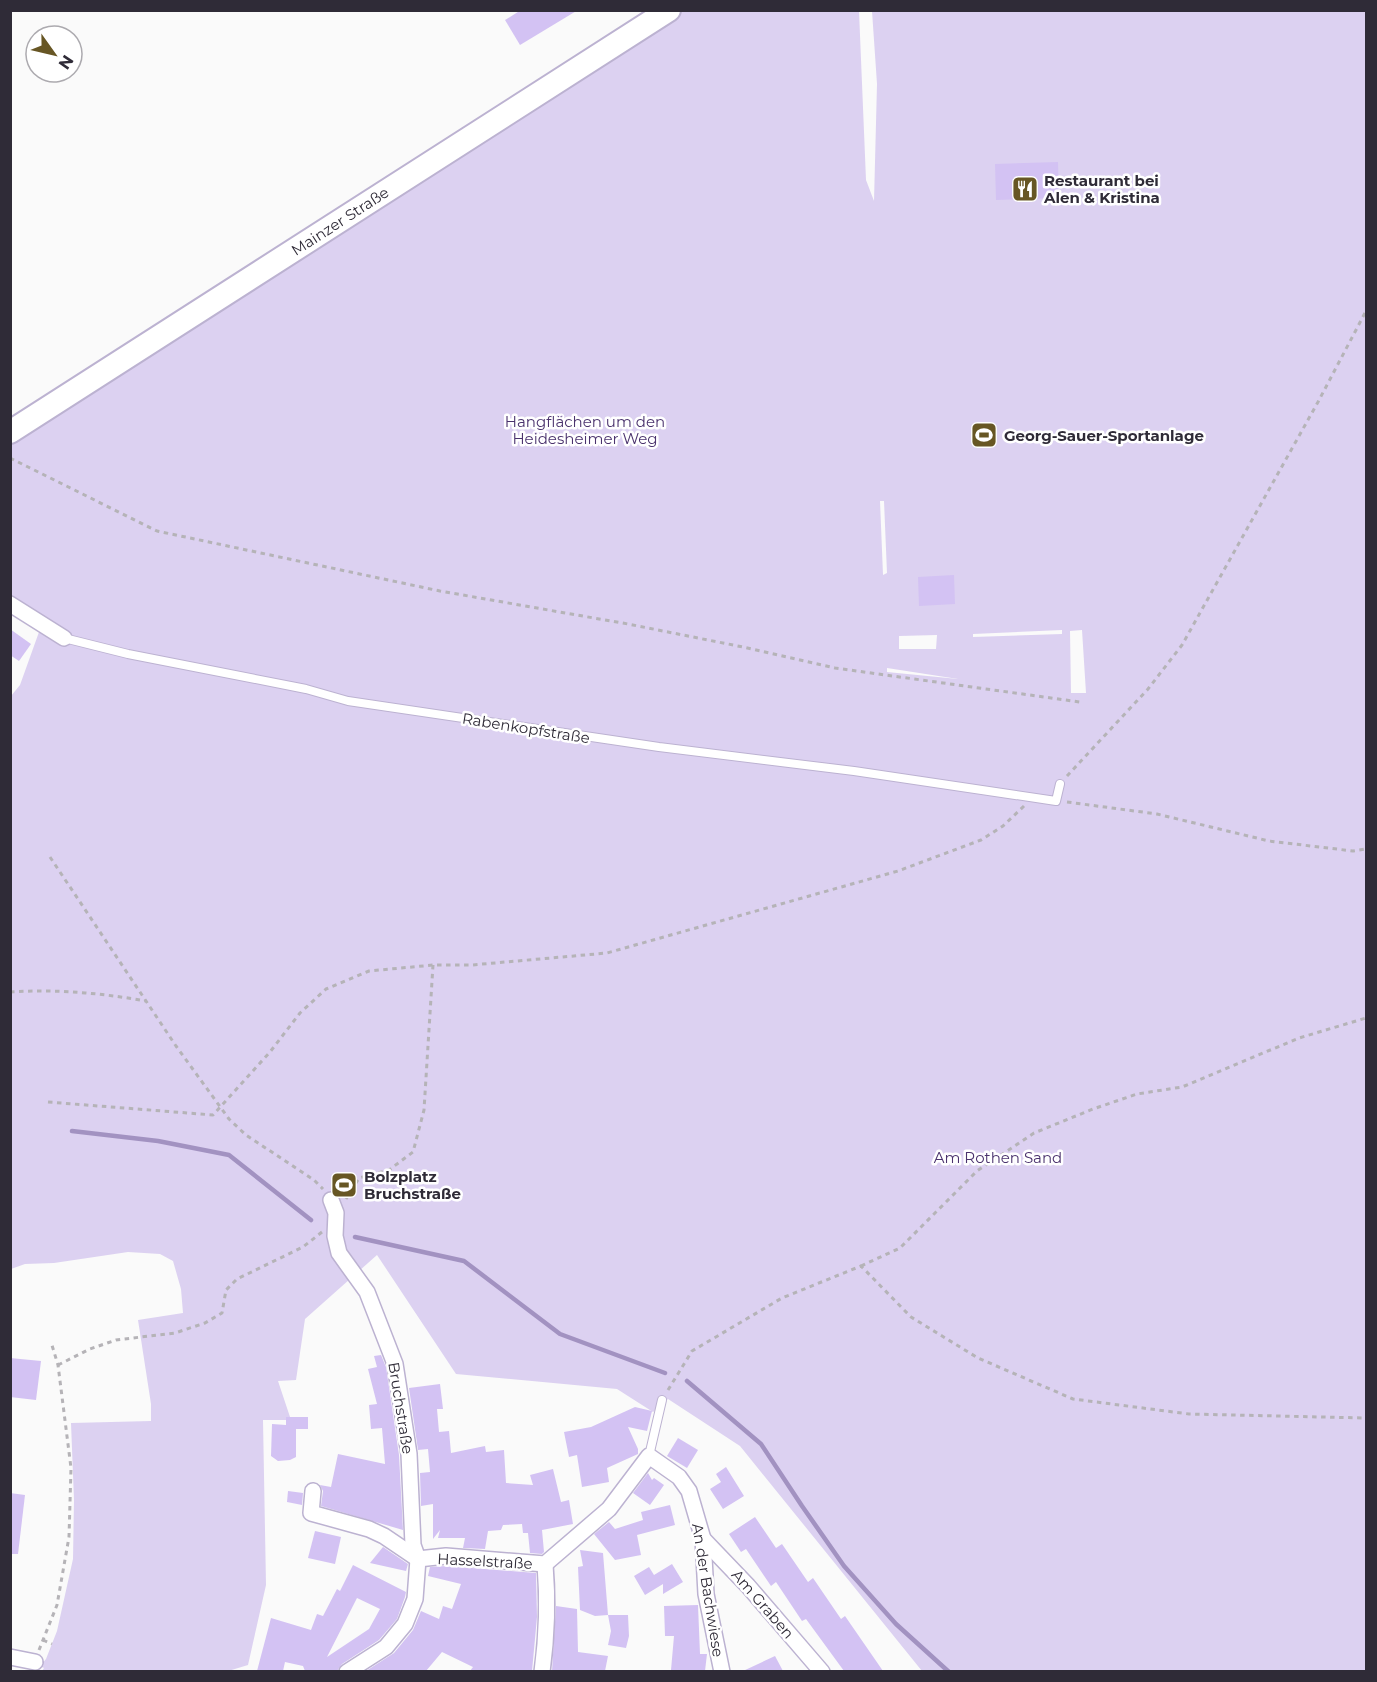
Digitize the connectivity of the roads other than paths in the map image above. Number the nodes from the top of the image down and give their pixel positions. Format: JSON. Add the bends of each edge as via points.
{"nodes":[{"id":1,"x":669,"y":10,"type":"edge"},
{"id":2,"x":10,"y":432,"type":"edge"},
{"id":3,"x":10,"y":604,"type":"edge"},
{"id":4,"x":64,"y":638,"type":"joint"},
{"id":5,"x":1060,"y":784,"type":"road end"},
{"id":6,"x":334,"y":1211,"type":"road end"},
{"id":7,"x":662,"y":1400,"type":"road end"},
{"id":8,"x":649,"y":1456,"type":"junction"},
{"id":9,"x":313,"y":1491,"type":"dead end"},
{"id":10,"x":703,"y":1539,"type":"junction"},
{"id":11,"x":418,"y":1559,"type":"junction"},
{"id":12,"x":545,"y":1564,"type":"junction"},
{"id":13,"x":10,"y":1658,"type":"edge"},
{"id":14,"x":34,"y":1662,"type":"road end"},
{"id":15,"x":347,"y":1671,"type":"edge"},
{"id":16,"x":542,"y":1671,"type":"edge"},
{"id":17,"x":722,"y":1671,"type":"edge"},
{"id":18,"x":822,"y":1671,"type":"edge"}],
"edges":[{"from":1,"to":2,"type":"main road","name":"Mainzer Straße"},
{"from":3,"to":4,"type":"street","name":"Rabenkopfstraße"},
{"from":4,"to":5,"type":"lane","name":"Rabenkopfstraße","via":[[348,701],[659,747],[1056,801]]},
{"from":6,"to":11,"type":"street","name":"Bruchstraße","via":[[339,1253],[367,1292],[396,1364],[409,1454],[412,1545]]},
{"from":7,"to":8,"type":"lane"},
{"from":8,"to":10,"type":"street","name":"An der Bachwiese","via":[[685,1484]]},
{"from":8,"to":12,"type":"street","name":"Hasselstraße","via":[[609,1509]]},
{"from":9,"to":11,"type":"street","via":[[311,1513],[369,1529]]},
{"from":10,"to":17,"type":"street","name":"An der Bachwiese","via":[[706,1594]]},
{"from":10,"to":18,"type":"street","name":"Am Graben"},
{"from":11,"to":12,"type":"street","name":"Hasselstraße","via":[[446,1556]]},
{"from":11,"to":15,"type":"street","name":"Bruchstraße","via":[[415,1599],[405,1624],[386,1647]]},
{"from":12,"to":16,"type":"street","via":[[548,1602]]},
{"from":13,"to":14,"type":"street"}]}
